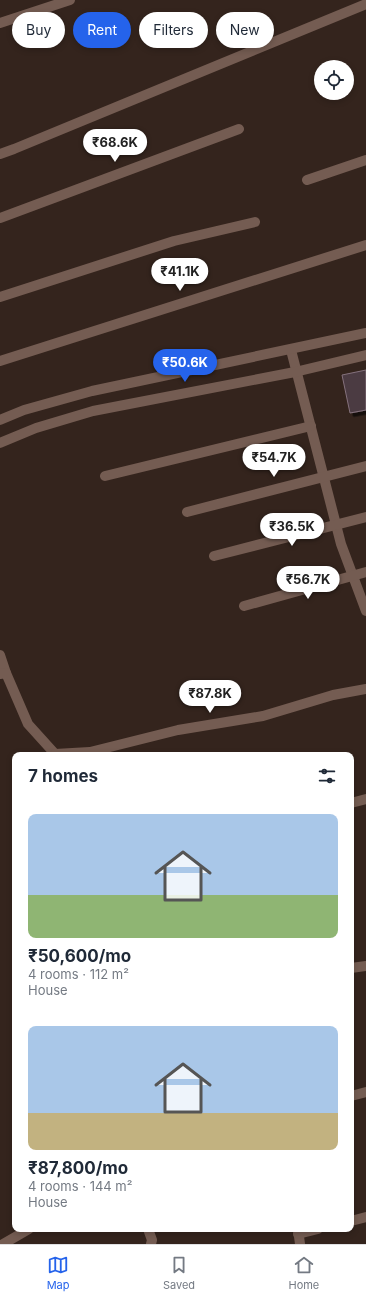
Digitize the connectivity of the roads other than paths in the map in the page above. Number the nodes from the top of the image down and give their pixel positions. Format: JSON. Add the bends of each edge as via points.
{"nodes":[{"id":1,"x":70,"y":0,"type":"edge"},
{"id":2,"x":366,"y":2,"type":"edge"},
{"id":3,"x":0,"y":23,"type":"edge"},
{"id":4,"x":238,"y":129,"type":"dead end"},
{"id":5,"x":0,"y":154,"type":"edge"},
{"id":6,"x":366,"y":160,"type":"edge"},
{"id":7,"x":307,"y":180,"type":"dead end"},
{"id":8,"x":0,"y":218,"type":"edge"},
{"id":9,"x":255,"y":222,"type":"dead end"},
{"id":10,"x":366,"y":245,"type":"edge"},
{"id":11,"x":0,"y":297,"type":"edge"},
{"id":12,"x":366,"y":333,"type":"edge"},
{"id":13,"x":291,"y":350,"type":"junction"},
{"id":14,"x":366,"y":355,"type":"edge"},
{"id":15,"x":0,"y":361,"type":"edge"},
{"id":16,"x":295,"y":372,"type":"junction"},
{"id":17,"x":0,"y":420,"type":"edge"},
{"id":18,"x":311,"y":426,"type":"junction"},
{"id":19,"x":0,"y":442,"type":"edge"},
{"id":20,"x":366,"y":466,"type":"edge"},
{"id":21,"x":105,"y":476,"type":"dead end"},
{"id":22,"x":324,"y":477,"type":"junction"},
{"id":23,"x":187,"y":512,"type":"dead end"},
{"id":24,"x":366,"y":517,"type":"edge"},
{"id":25,"x":336,"y":524,"type":"junction"},
{"id":26,"x":214,"y":556,"type":"dead end"},
{"id":27,"x":366,"y":572,"type":"edge"},
{"id":28,"x":353,"y":575,"type":"junction"},
{"id":29,"x":244,"y":606,"type":"dead end"},
{"id":30,"x":366,"y":611,"type":"edge"},
{"id":31,"x":0,"y":655,"type":"edge"},
{"id":32,"x":3,"y":674,"type":"edge"},
{"id":33,"x":366,"y":689,"type":"edge"},
{"id":34,"x":54,"y":752,"type":"edge"},
{"id":35,"x":90,"y":752,"type":"edge"},
{"id":36,"x":366,"y":799,"type":"edge"},
{"id":37,"x":354,"y":802,"type":"edge"},
{"id":38,"x":366,"y":966,"type":"edge"},
{"id":39,"x":354,"y":968,"type":"edge"},
{"id":40,"x":366,"y":1092,"type":"edge"},
{"id":41,"x":354,"y":1095,"type":"edge"},
{"id":42,"x":366,"y":1217,"type":"edge"},
{"id":43,"x":354,"y":1220,"type":"edge"},
{"id":44,"x":24,"y":1232,"type":"edge"},
{"id":45,"x":149,"y":1232,"type":"edge"},
{"id":46,"x":310,"y":1232,"type":"edge"},
{"id":47,"x":299,"y":1236,"type":"edge"},
{"id":48,"x":3,"y":1244,"type":"edge"},
{"id":49,"x":151,"y":1244,"type":"edge"}],
"edges":[{"from":1,"to":3,"type":"street"},
{"from":2,"to":5,"type":"street"},
{"from":4,"to":8,"type":"street"},
{"from":6,"to":7,"type":"street"},
{"from":9,"to":11,"type":"street","via":[[174,241]]},
{"from":10,"to":15,"type":"street"},
{"from":12,"to":13,"type":"street"},
{"from":13,"to":16,"type":"street"},
{"from":13,"to":17,"type":"street","via":[[92,391],[24,410]]},
{"from":14,"to":16,"type":"street"},
{"from":16,"to":18,"type":"street"},
{"from":16,"to":19,"type":"street","via":[[94,411],[36,428]]},
{"from":18,"to":21,"type":"street"},
{"from":18,"to":22,"type":"street"},
{"from":20,"to":22,"type":"street"},
{"from":22,"to":23,"type":"street"},
{"from":22,"to":25,"type":"street"},
{"from":24,"to":25,"type":"street"},
{"from":25,"to":26,"type":"street"},
{"from":25,"to":28,"type":"street"},
{"from":27,"to":28,"type":"street"},
{"from":28,"to":29,"type":"street"},
{"from":28,"to":30,"type":"street"},
{"from":31,"to":32,"type":"street"},
{"from":32,"to":34,"type":"street","via":[[28,724]]},
{"from":33,"to":35,"type":"street","via":[[333,695],[263,716],[178,730]]},
{"from":36,"to":37,"type":"street"},
{"from":38,"to":39,"type":"street"},
{"from":40,"to":41,"type":"street"},
{"from":42,"to":43,"type":"street"},
{"from":44,"to":48,"type":"street"},
{"from":45,"to":49,"type":"street"},
{"from":46,"to":47,"type":"street"}]}
